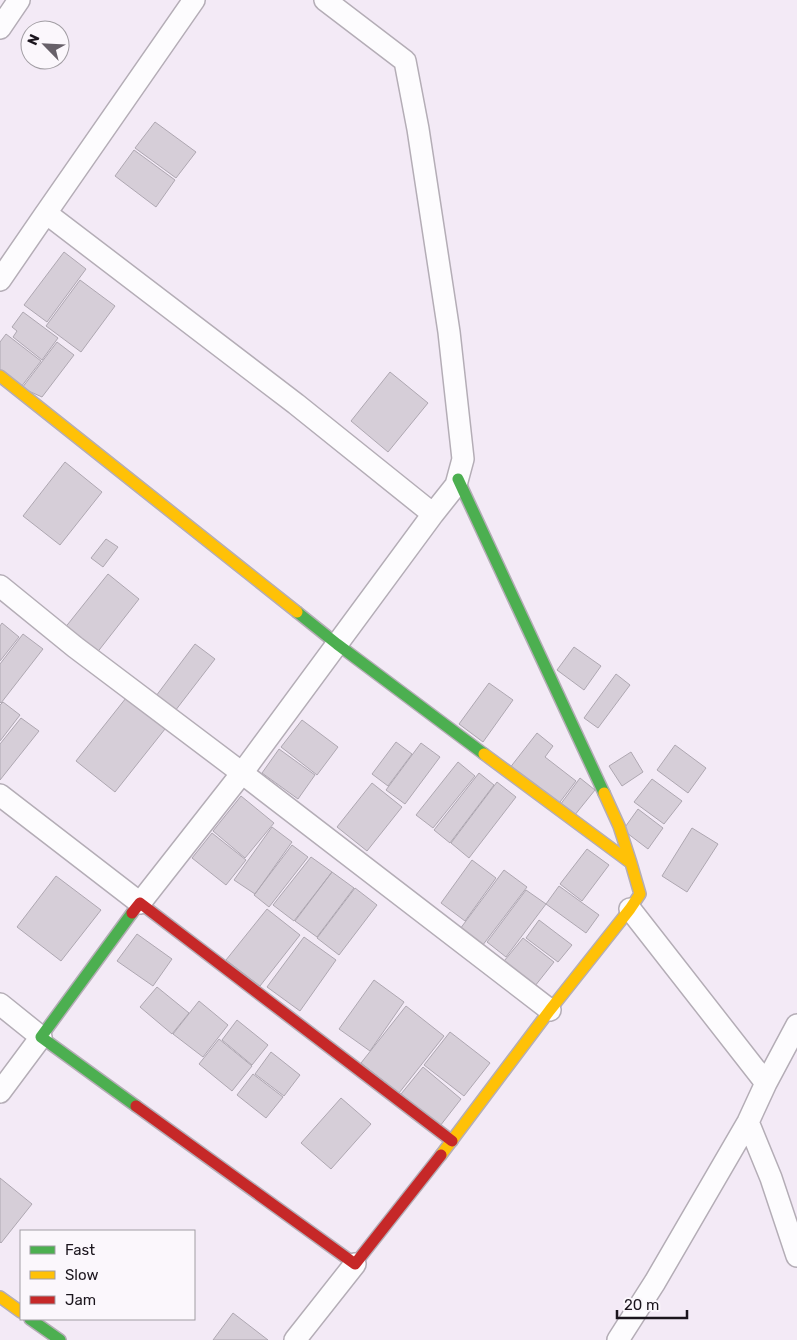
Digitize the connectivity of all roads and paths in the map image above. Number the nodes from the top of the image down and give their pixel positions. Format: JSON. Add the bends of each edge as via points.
{"nodes":[{"id":1,"x":19,"y":0,"type":"edge"},
{"id":2,"x":194,"y":0,"type":"edge"},
{"id":3,"x":324,"y":0,"type":"edge"},
{"id":4,"x":0,"y":28,"type":"edge"},
{"id":5,"x":46,"y":213,"type":"junction"},
{"id":6,"x":0,"y":280,"type":"edge"},
{"id":7,"x":0,"y":376,"type":"edge"},
{"id":8,"x":458,"y":479,"type":"junction"},
{"id":9,"x":433,"y":514,"type":"junction"},
{"id":10,"x":0,"y":586,"type":"edge"},
{"id":11,"x":337,"y":644,"type":"junction"},
{"id":12,"x":242,"y":773,"type":"junction"},
{"id":13,"x":0,"y":796,"type":"edge"},
{"id":14,"x":630,"y":863,"type":"junction"},
{"id":15,"x":140,"y":903,"type":"junction"},
{"id":16,"x":630,"y":909,"type":"junction"},
{"id":17,"x":0,"y":1004,"type":"edge"},
{"id":18,"x":550,"y":1010,"type":"junction"},
{"id":19,"x":797,"y":1025,"type":"edge"},
{"id":20,"x":41,"y":1037,"type":"junction"},
{"id":21,"x":766,"y":1083,"type":"junction"},
{"id":22,"x":0,"y":1092,"type":"edge"},
{"id":23,"x":748,"y":1122,"type":"junction"},
{"id":24,"x":452,"y":1140,"type":"junction"},
{"id":25,"x":797,"y":1256,"type":"edge"},
{"id":26,"x":354,"y":1264,"type":"junction"},
{"id":27,"x":0,"y":1297,"type":"edge"},
{"id":28,"x":20,"y":1311,"type":"edge"},
{"id":29,"x":31,"y":1320,"type":"edge"},
{"id":30,"x":60,"y":1340,"type":"edge"},
{"id":31,"x":295,"y":1340,"type":"edge"},
{"id":32,"x":618,"y":1340,"type":"edge"}],
"edges":[{"from":1,"to":4,"type":"street"},
{"from":2,"to":5,"type":"street"},
{"from":3,"to":8,"type":"street","via":[[405,61],[449,332],[463,459]]},
{"from":5,"to":6,"type":"street"},
{"from":5,"to":9,"type":"street","via":[[296,404]]},
{"from":7,"to":11,"type":"street"},
{"from":8,"to":9,"type":"street"},
{"from":8,"to":14,"type":"street","via":[[619,826]]},
{"from":9,"to":11,"type":"street"},
{"from":10,"to":12,"type":"street","via":[[74,647]]},
{"from":11,"to":12,"type":"street"},
{"from":11,"to":14,"type":"street"},
{"from":12,"to":15,"type":"street"},
{"from":12,"to":18,"type":"street"},
{"from":13,"to":15,"type":"street"},
{"from":14,"to":16,"type":"street","via":[[640,894]]},
{"from":15,"to":20,"type":"street"},
{"from":15,"to":24,"type":"street"},
{"from":16,"to":18,"type":"street"},
{"from":16,"to":21,"type":"street"},
{"from":17,"to":20,"type":"street"},
{"from":18,"to":24,"type":"street"},
{"from":19,"to":21,"type":"street"},
{"from":20,"to":22,"type":"street"},
{"from":20,"to":26,"type":"street"},
{"from":21,"to":23,"type":"street"},
{"from":23,"to":25,"type":"street"},
{"from":23,"to":32,"type":"street"},
{"from":24,"to":26,"type":"street"},
{"from":26,"to":31,"type":"street"},
{"from":27,"to":28,"type":"street"},
{"from":29,"to":30,"type":"street"}]}
